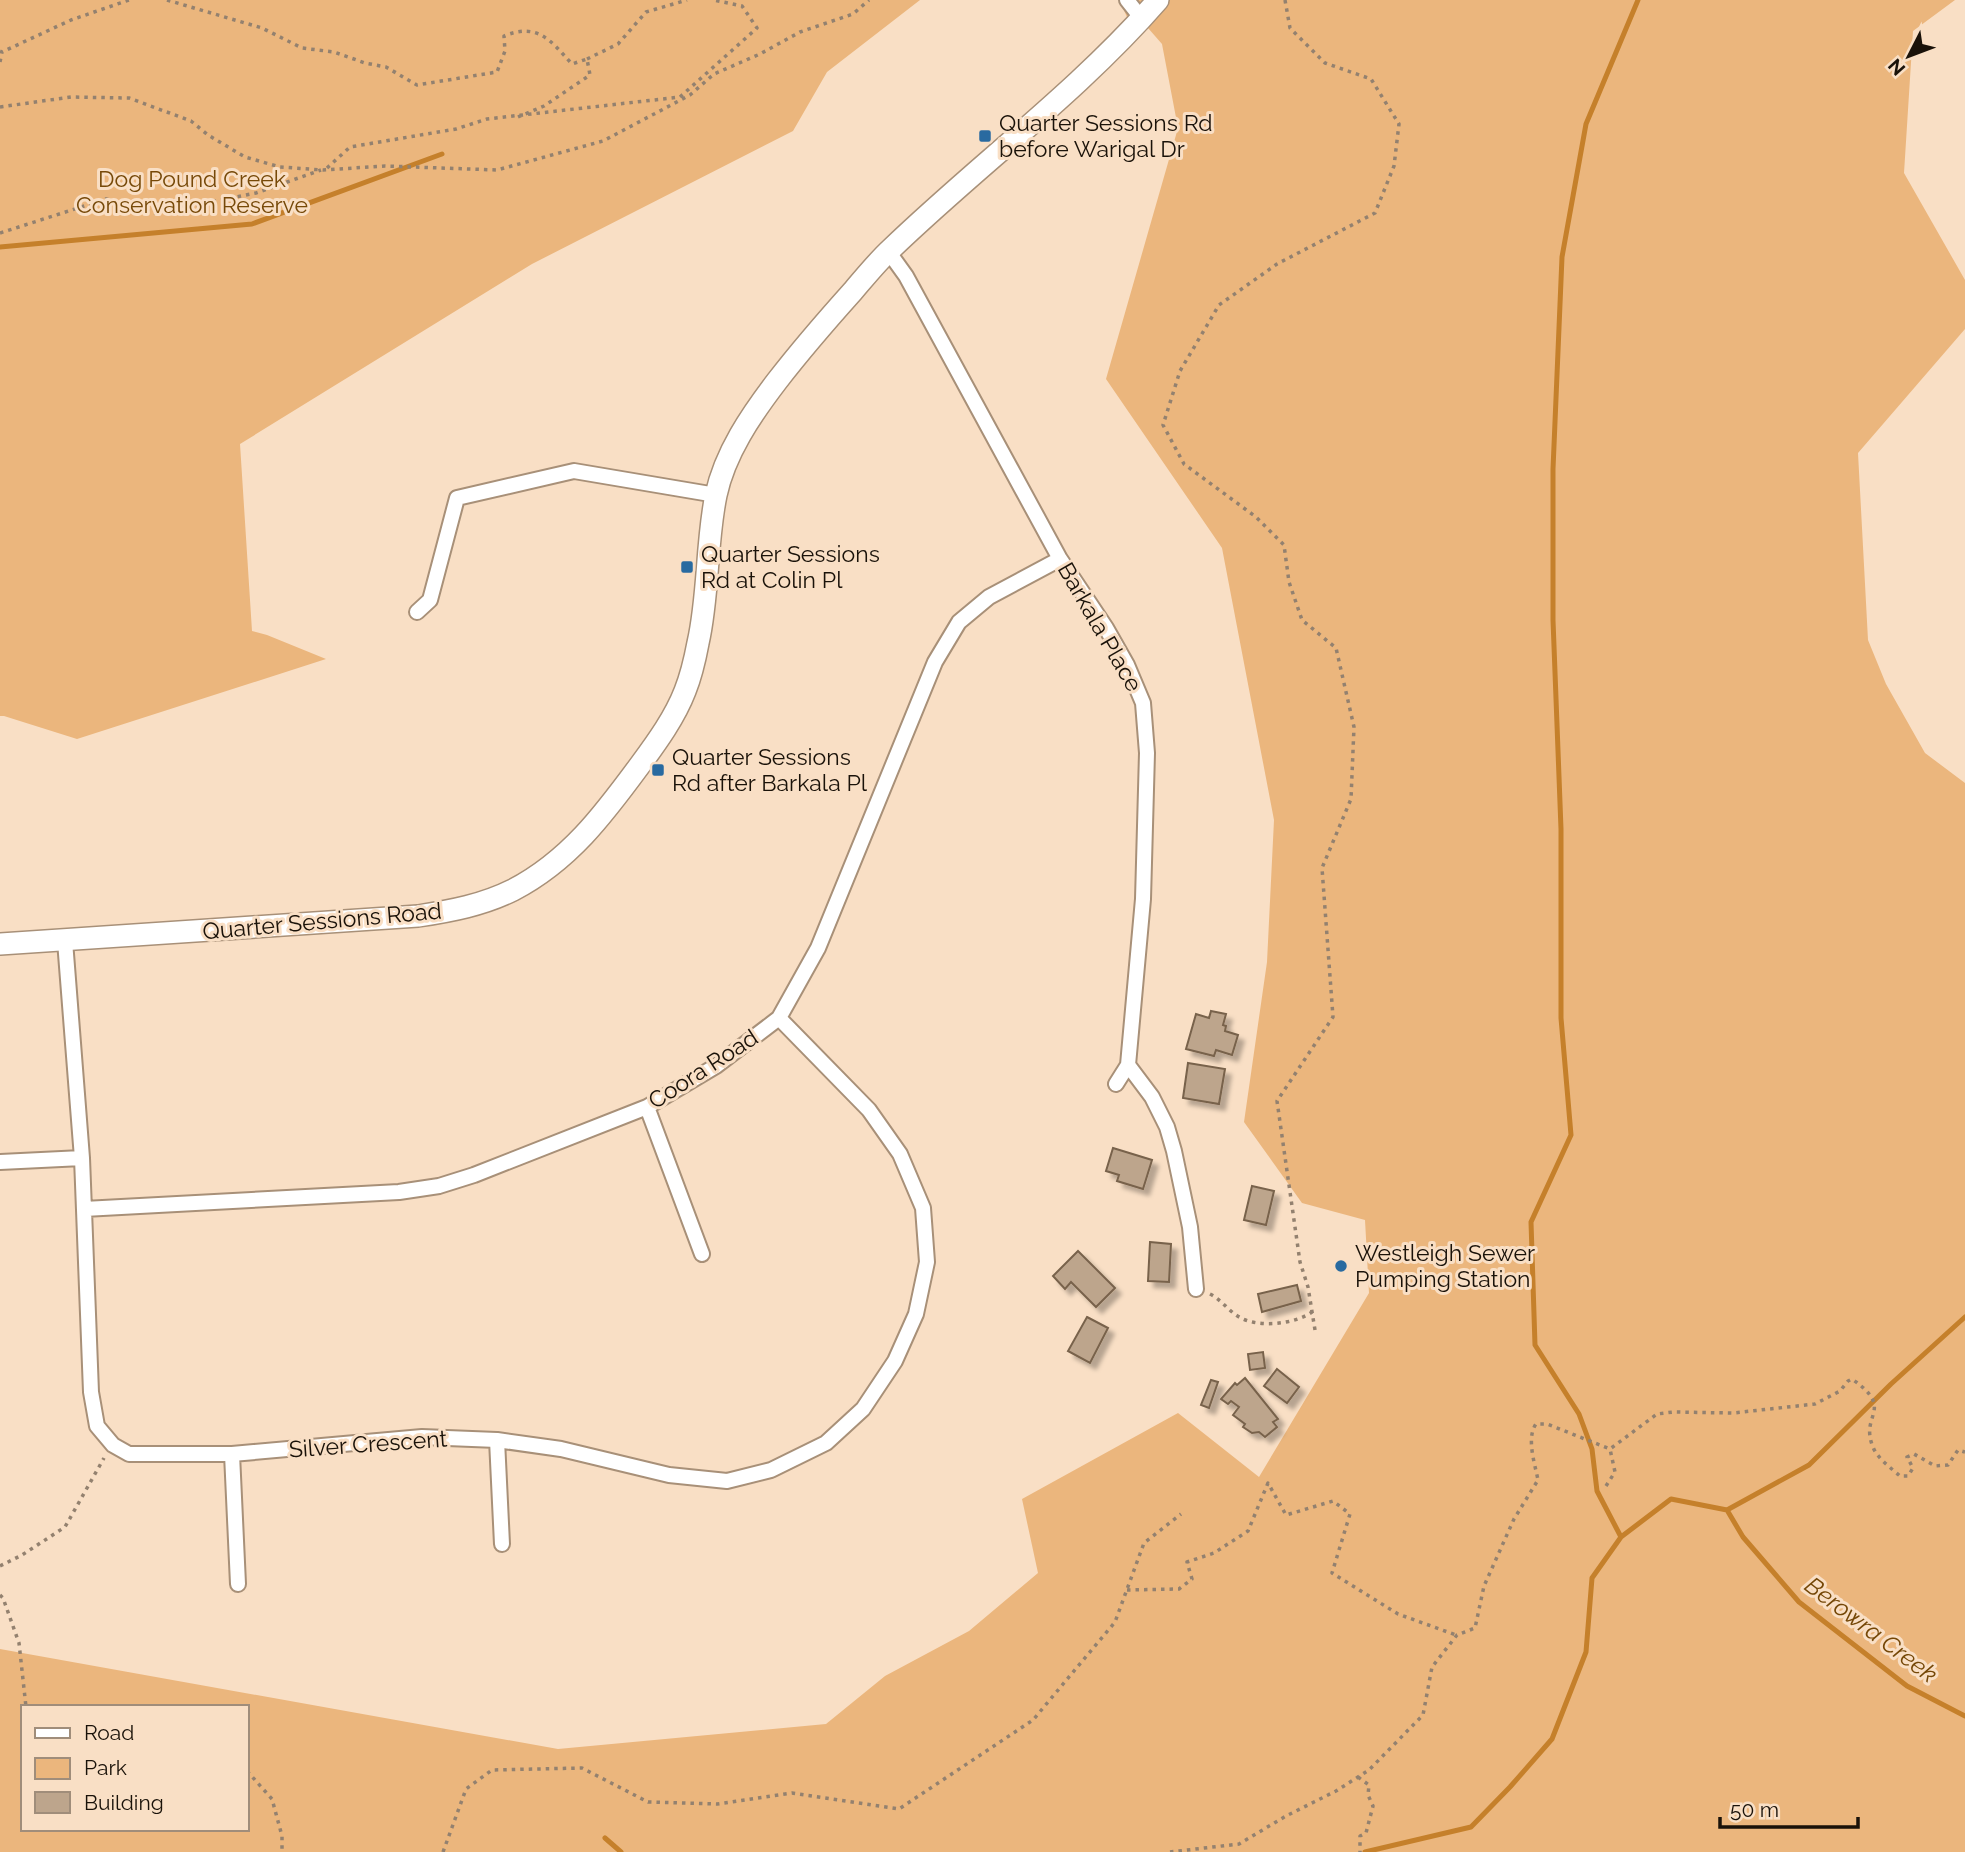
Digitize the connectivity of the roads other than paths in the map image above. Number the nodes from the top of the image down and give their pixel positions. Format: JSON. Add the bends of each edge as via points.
{"nodes":[{"id":1,"x":1127,"y":0,"type":"edge"},
{"id":2,"x":1158,"y":0,"type":"edge"},
{"id":3,"x":1142,"y":19,"type":"junction"},
{"id":4,"x":888,"y":251,"type":"junction"},
{"id":5,"x":716,"y":495,"type":"junction"},
{"id":6,"x":1060,"y":559,"type":"junction"},
{"id":7,"x":417,"y":612,"type":"dead end"},
{"id":8,"x":65,"y":941,"type":"junction"},
{"id":9,"x":0,"y":944,"type":"edge"},
{"id":10,"x":779,"y":1018,"type":"junction"},
{"id":11,"x":1128,"y":1065,"type":"junction"},
{"id":12,"x":1116,"y":1084,"type":"dead end"},
{"id":13,"x":647,"y":1107,"type":"junction"},
{"id":14,"x":82,"y":1158,"type":"junction"},
{"id":15,"x":0,"y":1162,"type":"edge"},
{"id":16,"x":84,"y":1209,"type":"junction"},
{"id":17,"x":702,"y":1254,"type":"dead end"},
{"id":18,"x":1196,"y":1289,"type":"road end"},
{"id":19,"x":497,"y":1440,"type":"junction"},
{"id":20,"x":232,"y":1454,"type":"junction"},
{"id":21,"x":502,"y":1544,"type":"dead end"},
{"id":22,"x":238,"y":1584,"type":"dead end"}],
"edges":[{"from":1,"to":3,"type":"street"},
{"from":2,"to":3,"type":"main road","name":"Quarter Sessions Road"},
{"from":3,"to":4,"type":"main road","name":"Quarter Sessions Road"},
{"from":4,"to":5,"type":"main road","name":"Quarter Sessions Road","via":[[756,410],[728,459]]},
{"from":4,"to":6,"type":"street","name":"Barkala Place","via":[[906,276]]},
{"from":5,"to":7,"type":"street","via":[[574,471],[457,498],[430,600]]},
{"from":5,"to":8,"type":"main road","name":"Quarter Sessions Road","via":[[699,641],[685,692],[661,736],[606,811],[552,865],[511,891],[464,908],[418,916]]},
{"from":6,"to":10,"type":"street","name":"Coora Road","via":[[989,597],[959,622],[934,662],[818,948]]},
{"from":6,"to":11,"type":"street","name":"Barkala Place","via":[[1106,628],[1143,703],[1147,754],[1143,899]]},
{"from":8,"to":9,"type":"main road","name":"Quarter Sessions Road"},
{"from":8,"to":14,"type":"street"},
{"from":10,"to":13,"type":"street","name":"Coora Road","via":[[716,1066]]},
{"from":10,"to":19,"type":"street","name":"Silver Crescent","via":[[869,1110],[900,1154],[923,1208],[926,1262],[916,1314],[895,1361],[863,1409],[825,1443],[771,1470],[727,1481],[669,1475],[561,1449]]},
{"from":11,"to":12,"type":"street","name":"Barkala Place"},
{"from":11,"to":18,"type":"street","via":[[1167,1127],[1189,1227]]},
{"from":13,"to":16,"type":"street","name":"Coora Road","via":[[439,1186]]},
{"from":13,"to":17,"type":"street"},
{"from":14,"to":15,"type":"street"},
{"from":14,"to":16,"type":"street"},
{"from":16,"to":20,"type":"street","name":"Silver Crescent","via":[[91,1392],[97,1426],[113,1445],[129,1454]]},
{"from":19,"to":20,"type":"street","name":"Silver Crescent","via":[[422,1437]]},
{"from":19,"to":21,"type":"street"},
{"from":20,"to":22,"type":"street"}]}
